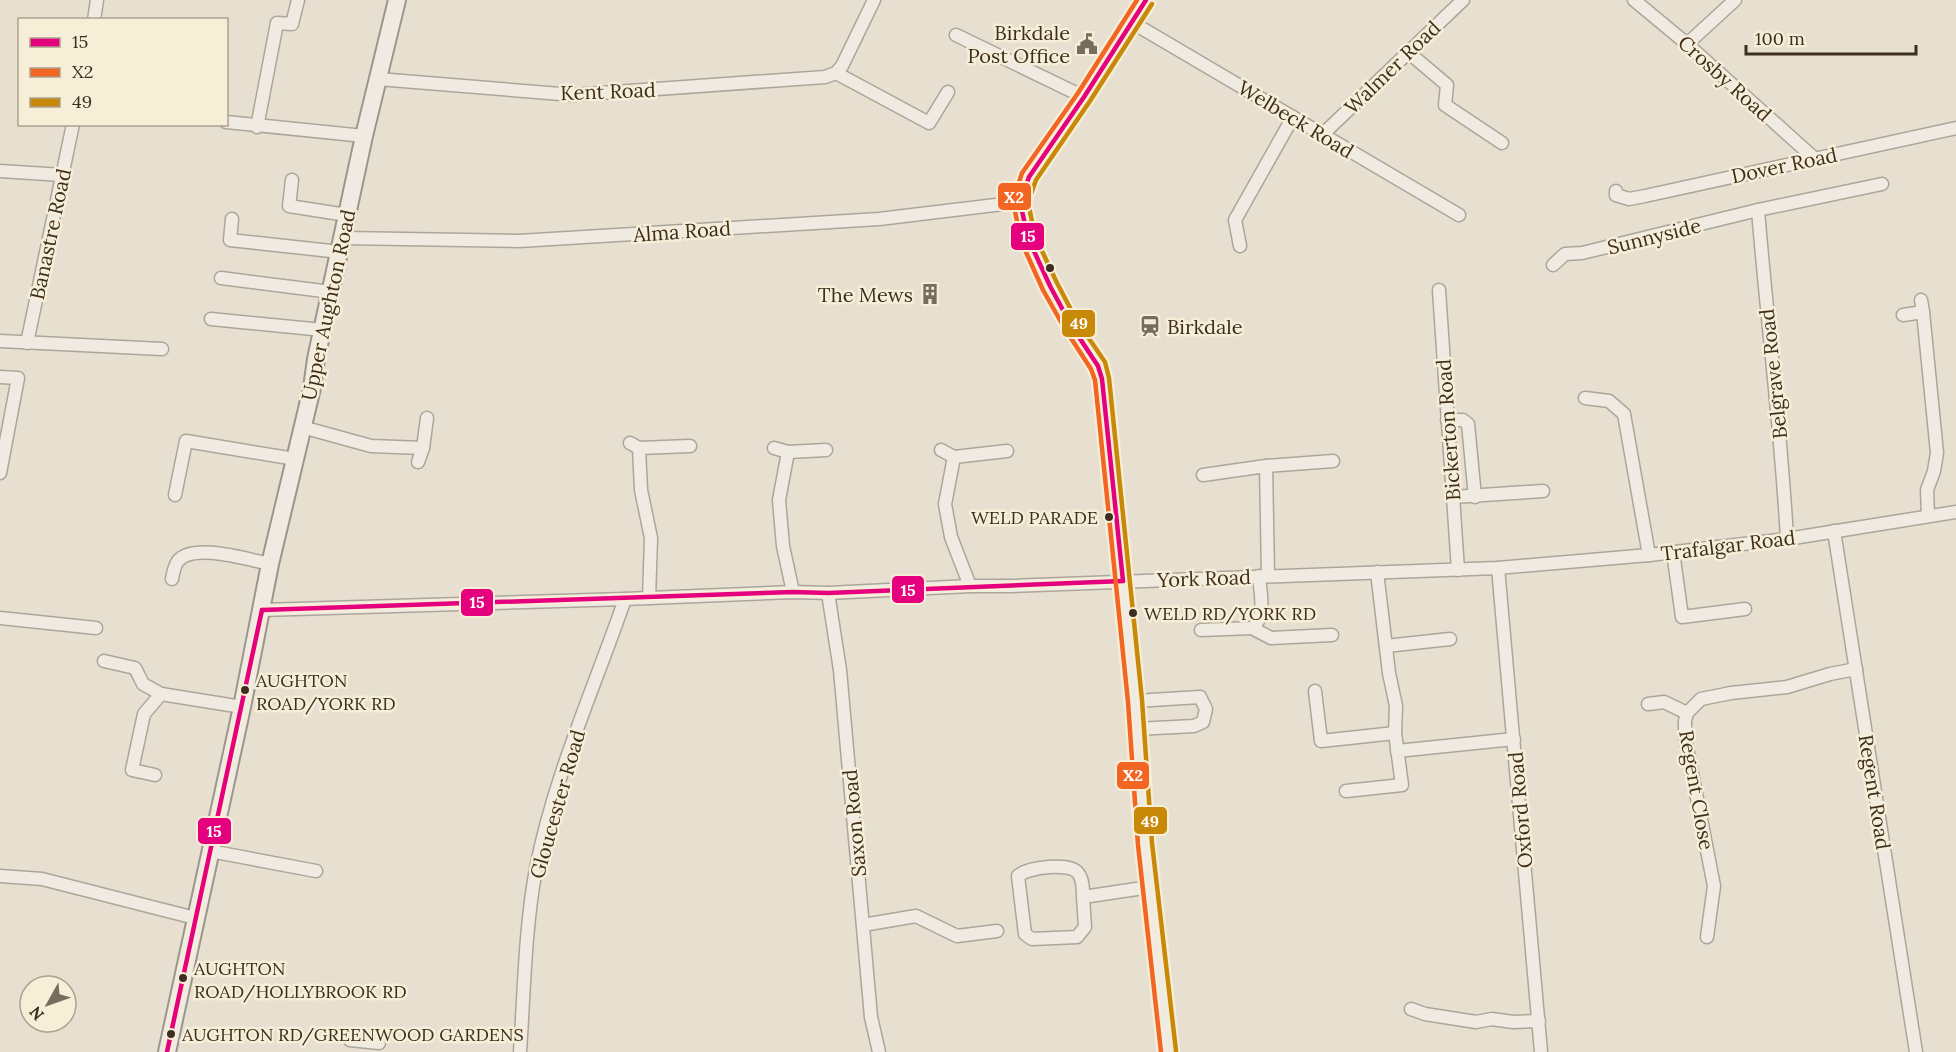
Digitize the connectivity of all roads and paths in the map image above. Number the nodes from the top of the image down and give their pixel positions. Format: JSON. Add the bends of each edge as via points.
{"nodes":[{"id":1,"x":98,"y":0,"type":"edge"},
{"id":2,"x":298,"y":0,"type":"edge"},
{"id":3,"x":397,"y":0,"type":"edge"},
{"id":4,"x":874,"y":0,"type":"edge"},
{"id":5,"x":1146,"y":0,"type":"edge"},
{"id":6,"x":1463,"y":0,"type":"edge"},
{"id":7,"x":1634,"y":0,"type":"edge"},
{"id":8,"x":1735,"y":0,"type":"edge"},
{"id":9,"x":94,"y":18,"type":"edge"},
{"id":10,"x":1133,"y":23,"type":"junction"},
{"id":11,"x":956,"y":35,"type":"dead end"},
{"id":12,"x":1687,"y":44,"type":"junction"},
{"id":13,"x":1408,"y":52,"type":"junction"},
{"id":14,"x":836,"y":73,"type":"junction"},
{"id":15,"x":378,"y":79,"type":"junction"},
{"id":16,"x":948,"y":92,"type":"dead end"},
{"id":17,"x":1084,"y":97,"type":"junction"},
{"id":18,"x":1293,"y":117,"type":"junction"},
{"id":19,"x":228,"y":122,"type":"edge"},
{"id":20,"x":73,"y":126,"type":"edge"},
{"id":21,"x":257,"y":126,"type":"junction"},
{"id":22,"x":1956,"y":128,"type":"edge"},
{"id":23,"x":1322,"y":135,"type":"junction"},
{"id":24,"x":364,"y":136,"type":"junction"},
{"id":25,"x":1502,"y":143,"type":"dead end"},
{"id":26,"x":1815,"y":158,"type":"junction"},
{"id":27,"x":0,"y":171,"type":"edge"},
{"id":28,"x":62,"y":175,"type":"junction"},
{"id":29,"x":292,"y":180,"type":"dead end"},
{"id":30,"x":1882,"y":184,"type":"dead end"},
{"id":31,"x":1616,"y":191,"type":"dead end"},
{"id":32,"x":1020,"y":202,"type":"junction"},
{"id":33,"x":1758,"y":210,"type":"junction"},
{"id":34,"x":347,"y":215,"type":"junction"},
{"id":35,"x":1459,"y":215,"type":"dead end"},
{"id":36,"x":232,"y":219,"type":"dead end"},
{"id":37,"x":341,"y":245,"type":"junction"},
{"id":38,"x":1240,"y":246,"type":"dead end"},
{"id":39,"x":1553,"y":265,"type":"dead end"},
{"id":40,"x":221,"y":278,"type":"dead end"},
{"id":41,"x":1439,"y":290,"type":"dead end"},
{"id":42,"x":331,"y":292,"type":"junction"},
{"id":43,"x":1903,"y":315,"type":"dead end"},
{"id":44,"x":211,"y":319,"type":"dead end"},
{"id":45,"x":323,"y":330,"type":"junction"},
{"id":46,"x":0,"y":341,"type":"edge"},
{"id":47,"x":27,"y":343,"type":"junction"},
{"id":48,"x":162,"y":349,"type":"dead end"},
{"id":49,"x":0,"y":377,"type":"edge"},
{"id":50,"x":1585,"y":398,"type":"dead end"},
{"id":51,"x":427,"y":418,"type":"dead end"},
{"id":52,"x":1448,"y":420,"type":"junction"},
{"id":53,"x":302,"y":427,"type":"junction"},
{"id":54,"x":690,"y":446,"type":"dead end"},
{"id":55,"x":423,"y":448,"type":"junction"},
{"id":56,"x":774,"y":448,"type":"dead end"},
{"id":57,"x":826,"y":450,"type":"dead end"},
{"id":58,"x":941,"y":450,"type":"dead end"},
{"id":59,"x":788,"y":452,"type":"junction"},
{"id":60,"x":1007,"y":452,"type":"dead end"},
{"id":61,"x":954,"y":457,"type":"junction"},
{"id":62,"x":295,"y":459,"type":"junction"},
{"id":63,"x":1333,"y":461,"type":"dead end"},
{"id":64,"x":418,"y":462,"type":"dead end"},
{"id":65,"x":1266,"y":466,"type":"junction"},
{"id":66,"x":0,"y":473,"type":"edge"},
{"id":67,"x":1203,"y":475,"type":"dead end"},
{"id":68,"x":1543,"y":491,"type":"dead end"},
{"id":69,"x":175,"y":495,"type":"dead end"},
{"id":70,"x":1453,"y":497,"type":"junction"},
{"id":71,"x":1475,"y":497,"type":"junction"},
{"id":72,"x":1956,"y":512,"type":"edge"},
{"id":73,"x":1928,"y":515,"type":"junction"},
{"id":74,"x":1834,"y":531,"type":"junction"},
{"id":75,"x":1787,"y":538,"type":"junction"},
{"id":76,"x":1673,"y":552,"type":"junction"},
{"id":77,"x":1649,"y":555,"type":"junction"},
{"id":78,"x":270,"y":564,"type":"junction"},
{"id":79,"x":1498,"y":568,"type":"junction"},
{"id":80,"x":1458,"y":570,"type":"junction"},
{"id":81,"x":1377,"y":572,"type":"junction"},
{"id":82,"x":1263,"y":575,"type":"junction"},
{"id":83,"x":172,"y":579,"type":"dead end"},
{"id":84,"x":1124,"y":581,"type":"junction"},
{"id":85,"x":970,"y":586,"type":"junction"},
{"id":86,"x":793,"y":592,"type":"junction"},
{"id":87,"x":828,"y":593,"type":"junction"},
{"id":88,"x":649,"y":598,"type":"junction"},
{"id":89,"x":625,"y":599,"type":"junction"},
{"id":90,"x":1745,"y":609,"type":"dead end"},
{"id":91,"x":262,"y":610,"type":"junction"},
{"id":92,"x":0,"y":618,"type":"edge"},
{"id":93,"x":96,"y":628,"type":"dead end"},
{"id":94,"x":1252,"y":628,"type":"junction"},
{"id":95,"x":1201,"y":630,"type":"dead end"},
{"id":96,"x":1332,"y":635,"type":"dead end"},
{"id":97,"x":1450,"y":639,"type":"dead end"},
{"id":98,"x":1386,"y":646,"type":"junction"},
{"id":99,"x":104,"y":661,"type":"dead end"},
{"id":100,"x":1856,"y":669,"type":"junction"},
{"id":101,"x":1315,"y":691,"type":"dead end"},
{"id":102,"x":161,"y":694,"type":"junction"},
{"id":103,"x":1135,"y":700,"type":"junction"},
{"id":104,"x":1648,"y":704,"type":"dead end"},
{"id":105,"x":242,"y":707,"type":"junction"},
{"id":106,"x":1687,"y":713,"type":"junction"},
{"id":107,"x":1136,"y":729,"type":"junction"},
{"id":108,"x":1395,"y":733,"type":"junction"},
{"id":109,"x":1514,"y":739,"type":"junction"},
{"id":110,"x":1397,"y":751,"type":"junction"},
{"id":111,"x":155,"y":775,"type":"dead end"},
{"id":112,"x":1346,"y":791,"type":"dead end"},
{"id":113,"x":210,"y":851,"type":"junction"},
{"id":114,"x":316,"y":871,"type":"dead end"},
{"id":115,"x":0,"y":876,"type":"edge"},
{"id":116,"x":1150,"y":887,"type":"junction"},
{"id":117,"x":1083,"y":897,"type":"junction"},
{"id":118,"x":195,"y":918,"type":"junction"},
{"id":119,"x":862,"y":925,"type":"junction"},
{"id":120,"x":997,"y":930,"type":"dead end"},
{"id":121,"x":1707,"y":937,"type":"dead end"},
{"id":122,"x":1411,"y":1009,"type":"dead end"},
{"id":123,"x":1539,"y":1021,"type":"junction"},
{"id":124,"x":350,"y":1040,"type":"dead end"},
{"id":125,"x":379,"y":1043,"type":"dead end"},
{"id":126,"x":366,"y":1047,"type":"edge"},
{"id":127,"x":167,"y":1052,"type":"edge"},
{"id":128,"x":520,"y":1052,"type":"edge"},
{"id":129,"x":879,"y":1052,"type":"edge"},
{"id":130,"x":1169,"y":1052,"type":"edge"},
{"id":131,"x":1541,"y":1052,"type":"edge"},
{"id":132,"x":1916,"y":1052,"type":"edge"}],
"edges":[{"from":1,"to":9,"type":"street"},
{"from":2,"to":21,"type":"street","via":[[292,24],[277,22]]},
{"from":3,"to":15,"type":"main road","name":"Upper Aughton Road"},
{"from":4,"to":14,"type":"street"},
{"from":5,"to":10,"type":"street"},
{"from":6,"to":13,"type":"street","name":"Walmer Road"},
{"from":7,"to":12,"type":"street","name":"Crosby Road"},
{"from":8,"to":12,"type":"street"},
{"from":10,"to":17,"type":"street"},
{"from":10,"to":18,"type":"street","name":"Welbeck Road"},
{"from":11,"to":17,"type":"street"},
{"from":12,"to":26,"type":"street","name":"Crosby Road"},
{"from":13,"to":23,"type":"street","name":"Walmer Road"},
{"from":13,"to":25,"type":"street","via":[[1447,85],[1445,105]]},
{"from":14,"to":15,"type":"street","name":"Kent Road","via":[[825,77],[573,95]]},
{"from":14,"to":16,"type":"street","via":[[929,123]]},
{"from":15,"to":24,"type":"main road","name":"Upper Aughton Road"},
{"from":17,"to":32,"type":"street","via":[[1029,177]]},
{"from":18,"to":23,"type":"street","name":"Welbeck Road"},
{"from":18,"to":38,"type":"street","via":[[1235,220]]},
{"from":19,"to":21,"type":"street"},
{"from":20,"to":28,"type":"street","name":"Banastre Road"},
{"from":21,"to":24,"type":"street"},
{"from":22,"to":26,"type":"street","name":"Dover Road"},
{"from":23,"to":35,"type":"street","name":"Welbeck Road"},
{"from":24,"to":34,"type":"main road","name":"Upper Aughton Road"},
{"from":26,"to":31,"type":"street","name":"Dover Road","via":[[1645,196],[1622,198]]},
{"from":27,"to":28,"type":"street"},
{"from":28,"to":47,"type":"street","name":"Banastre Road"},
{"from":29,"to":34,"type":"street","via":[[289,207]]},
{"from":30,"to":33,"type":"street","name":"Sunnyside"},
{"from":32,"to":37,"type":"street","name":"Alma Road","via":[[879,219],[519,241]]},
{"from":32,"to":84,"type":"street","via":[[1028,238],[1050,286],[1102,379]]},
{"from":33,"to":39,"type":"street","name":"Sunnyside","via":[[1565,254]]},
{"from":33,"to":75,"type":"street","name":"Belgrave Road"},
{"from":34,"to":37,"type":"main road","name":"Upper Aughton Road"},
{"from":36,"to":37,"type":"street","name":"Alma Road","via":[[230,240]]},
{"from":37,"to":42,"type":"main road","name":"Upper Aughton Road"},
{"from":40,"to":42,"type":"street"},
{"from":41,"to":52,"type":"street","name":"Bickerton Road"},
{"from":42,"to":45,"type":"main road","name":"Upper Aughton Road"},
{"from":43,"to":73,"type":"street","via":[[1922,306],[1937,453],[1927,490]]},
{"from":44,"to":45,"type":"street"},
{"from":45,"to":53,"type":"main road","name":"Upper Aughton Road"},
{"from":46,"to":47,"type":"street"},
{"from":47,"to":48,"type":"street"},
{"from":49,"to":66,"type":"street","via":[[18,378]]},
{"from":50,"to":77,"type":"street","via":[[1609,401],[1624,414]]},
{"from":51,"to":55,"type":"street"},
{"from":52,"to":70,"type":"street","name":"Bickerton Road"},
{"from":52,"to":71,"type":"street","via":[[1463,420],[1470,429]]},
{"from":53,"to":55,"type":"street","via":[[371,446]]},
{"from":53,"to":62,"type":"main road","name":"Upper Aughton Road"},
{"from":54,"to":88,"type":"street","via":[[634,445],[651,538]]},
{"from":55,"to":64,"type":"street"},
{"from":56,"to":59,"type":"street"},
{"from":57,"to":59,"type":"street"},
{"from":58,"to":61,"type":"street"},
{"from":59,"to":86,"type":"street","via":[[779,500]]},
{"from":60,"to":61,"type":"street"},
{"from":61,"to":85,"type":"street","via":[[945,504],[951,537]]},
{"from":62,"to":69,"type":"street","via":[[186,441]]},
{"from":62,"to":78,"type":"main road","name":"Upper Aughton Road"},
{"from":63,"to":65,"type":"street"},
{"from":65,"to":67,"type":"street"},
{"from":65,"to":82,"type":"street"},
{"from":68,"to":71,"type":"street"},
{"from":70,"to":71,"type":"street"},
{"from":70,"to":80,"type":"street","name":"Bickerton Road"},
{"from":72,"to":73,"type":"street","name":"Trafalgar Road"},
{"from":73,"to":74,"type":"street","name":"Trafalgar Road"},
{"from":74,"to":75,"type":"street","name":"Trafalgar Road"},
{"from":74,"to":100,"type":"street","name":"Regent Road"},
{"from":75,"to":76,"type":"street","name":"Trafalgar Road"},
{"from":76,"to":77,"type":"street","name":"Trafalgar Road"},
{"from":76,"to":90,"type":"street","via":[[1683,617]]},
{"from":77,"to":79,"type":"street","name":"Trafalgar Road"},
{"from":78,"to":83,"type":"street","via":[[203,551],[177,561]]},
{"from":78,"to":91,"type":"main road","name":"Upper Aughton Road"},
{"from":79,"to":80,"type":"street","name":"York Road"},
{"from":79,"to":109,"type":"street","name":"Oxford Road"},
{"from":80,"to":81,"type":"street","name":"York Road"},
{"from":81,"to":82,"type":"street","name":"York Road"},
{"from":81,"to":98,"type":"street"},
{"from":82,"to":84,"type":"street","name":"York Road"},
{"from":82,"to":94,"type":"street","via":[[1261,615]]},
{"from":84,"to":85,"type":"street","name":"York Road"},
{"from":84,"to":103,"type":"street"},
{"from":85,"to":87,"type":"street","name":"York Road"},
{"from":86,"to":87,"type":"street","name":"York Road"},
{"from":86,"to":88,"type":"street","name":"York Road"},
{"from":87,"to":119,"type":"street","name":"Saxon Road","via":[[840,670]]},
{"from":88,"to":89,"type":"street","name":"York Road"},
{"from":89,"to":91,"type":"street","name":"York Road"},
{"from":89,"to":128,"type":"street","name":"Gloucester Road","via":[[570,748],[536,870],[525,959]]},
{"from":91,"to":105,"type":"main road","name":"Upper Aughton Road"},
{"from":92,"to":93,"type":"street"},
{"from":94,"to":95,"type":"street"},
{"from":94,"to":96,"type":"street","via":[[1271,638]]},
{"from":97,"to":98,"type":"street"},
{"from":98,"to":108,"type":"street","via":[[1396,706]]},
{"from":99,"to":102,"type":"street","via":[[135,668],[143,684]]},
{"from":100,"to":106,"type":"street","name":"Regent Close","via":[[1787,687],[1701,699]]},
{"from":100,"to":132,"type":"street","name":"Regent Road"},
{"from":101,"to":108,"type":"street","via":[[1321,741]]},
{"from":102,"to":105,"type":"street"},
{"from":102,"to":111,"type":"street","via":[[144,714],[132,770]]},
{"from":103,"to":107,"type":"street"},
{"from":103,"to":107,"type":"street","via":[[1200,698],[1206,709],[1203,722],[1194,726]]},
{"from":104,"to":106,"type":"street","via":[[1664,702]]},
{"from":105,"to":113,"type":"main road","name":"Upper Aughton Road"},
{"from":106,"to":121,"type":"street","name":"Regent Close","via":[[1685,737],[1714,886]]},
{"from":107,"to":116,"type":"street"},
{"from":108,"to":110,"type":"street"},
{"from":109,"to":110,"type":"street"},
{"from":109,"to":123,"type":"street","name":"Oxford Road"},
{"from":110,"to":112,"type":"street","via":[[1402,784]]},
{"from":113,"to":114,"type":"street"},
{"from":113,"to":118,"type":"main road","name":"Upper Aughton Road"},
{"from":115,"to":118,"type":"street","via":[[42,879]]},
{"from":116,"to":117,"type":"street"},
{"from":116,"to":130,"type":"street"},
{"from":117,"to":117,"type":"street","via":[[1085,927],[1077,937],[1032,939],[1025,934],[1018,876],[1022,872],[1068,867],[1076,870],[1081,877]]},
{"from":118,"to":127,"type":"main road","name":"Upper Aughton Road"},
{"from":119,"to":120,"type":"street","via":[[916,916],[957,936]]},
{"from":119,"to":129,"type":"street","name":"Saxon Road","via":[[871,1017]]},
{"from":122,"to":123,"type":"street","via":[[1476,1022]]},
{"from":123,"to":131,"type":"street","name":"Oxford Road"},
{"from":124,"to":126,"type":"street"},
{"from":125,"to":126,"type":"street"}]}
